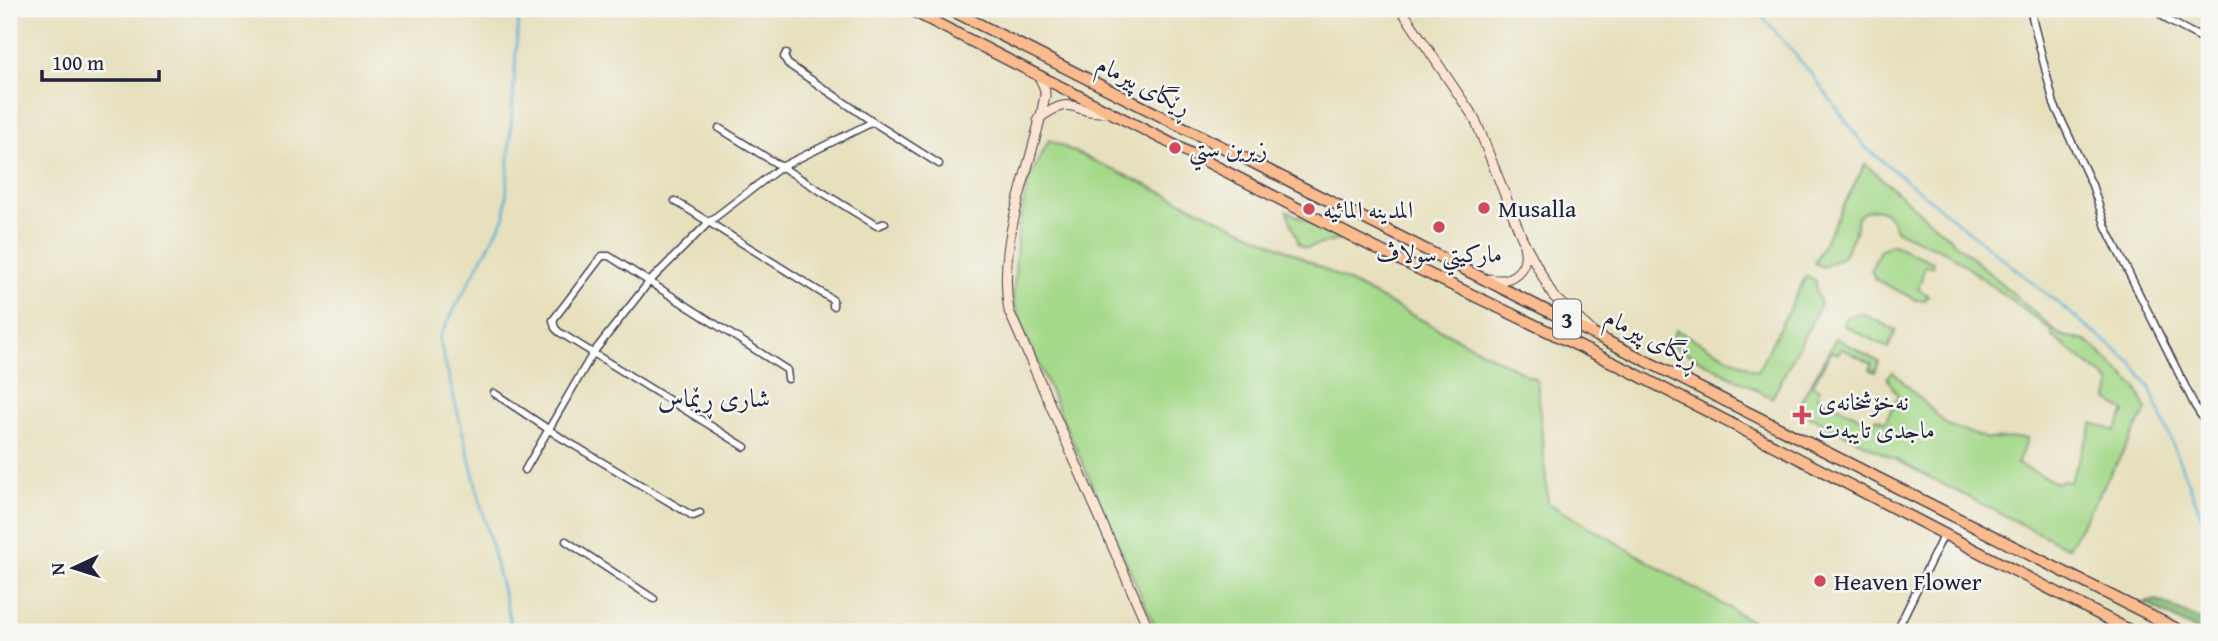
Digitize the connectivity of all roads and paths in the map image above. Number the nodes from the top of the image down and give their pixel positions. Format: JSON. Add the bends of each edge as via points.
{"nodes":[{"id":1,"x":909,"y":9,"type":"edge"},
{"id":2,"x":950,"y":9,"type":"edge"},
{"id":3,"x":1401,"y":9,"type":"edge"},
{"id":4,"x":2030,"y":9,"type":"edge"},
{"id":5,"x":2154,"y":9,"type":"edge"},
{"id":6,"x":2209,"y":42,"type":"edge"},
{"id":7,"x":786,"y":53,"type":"dead end"},
{"id":8,"x":1037,"y":74,"type":"junction"},
{"id":9,"x":1110,"y":111,"type":"junction"},
{"id":10,"x":1038,"y":119,"type":"junction"},
{"id":11,"x":873,"y":122,"type":"junction"},
{"id":12,"x":719,"y":128,"type":"dead end"},
{"id":13,"x":939,"y":164,"type":"dead end"},
{"id":14,"x":781,"y":167,"type":"junction"},
{"id":15,"x":675,"y":201,"type":"dead end"},
{"id":16,"x":1339,"y":207,"type":"junction"},
{"id":17,"x":709,"y":222,"type":"junction"},
{"id":18,"x":885,"y":223,"type":"dead end"},
{"id":19,"x":1336,"y":228,"type":"junction"},
{"id":20,"x":1522,"y":238,"type":"junction"},
{"id":21,"x":1481,"y":278,"type":"junction"},
{"id":22,"x":649,"y":282,"type":"junction"},
{"id":23,"x":833,"y":306,"type":"dead end"},
{"id":24,"x":1592,"y":331,"type":"junction"},
{"id":25,"x":593,"y":353,"type":"junction"},
{"id":26,"x":788,"y":379,"type":"dead end"},
{"id":27,"x":494,"y":393,"type":"dead end"},
{"id":28,"x":1730,"y":401,"type":"junction"},
{"id":29,"x":1721,"y":418,"type":"junction"},
{"id":30,"x":2209,"y":428,"type":"edge"},
{"id":31,"x":548,"y":429,"type":"junction"},
{"id":32,"x":745,"y":447,"type":"dead end"},
{"id":33,"x":525,"y":470,"type":"dead end"},
{"id":34,"x":700,"y":513,"type":"dead end"},
{"id":35,"x":1944,"y":534,"type":"junction"},
{"id":36,"x":566,"y":541,"type":"dead end"},
{"id":37,"x":654,"y":599,"type":"dead end"},
{"id":38,"x":1150,"y":632,"type":"edge"},
{"id":39,"x":1896,"y":632,"type":"edge"},
{"id":40,"x":2133,"y":632,"type":"edge"},
{"id":41,"x":2183,"y":632,"type":"edge"}],
"edges":[{"from":1,"to":8,"type":"highway","name":"ڕێگای پیرمام","number":"3"},
{"from":2,"to":16,"type":"highway","name":"ڕێگای پیرمام","number":"3"},
{"from":3,"to":20,"type":"street","via":[[1475,119]]},
{"from":4,"to":30,"type":"street","via":[[2054,104],[2103,220]]},
{"from":5,"to":6,"type":"street"},
{"from":7,"to":11,"type":"street","via":[[788,64]]},
{"from":8,"to":9,"type":"highway","name":"ڕێگای پیرمام","number":"3"},
{"from":8,"to":10,"type":"street","via":[[1045,93]]},
{"from":9,"to":10,"type":"street","via":[[1096,113],[1064,104]]},
{"from":9,"to":19,"type":"highway","name":"ڕێگای پیرمام","number":"3"},
{"from":10,"to":38,"type":"street","via":[[1008,249],[1009,312]]},
{"from":11,"to":13,"type":"street"},
{"from":11,"to":14,"type":"street"},
{"from":12,"to":14,"type":"street"},
{"from":14,"to":17,"type":"street"},
{"from":14,"to":18,"type":"street","via":[[877,226]]},
{"from":15,"to":17,"type":"street"},
{"from":16,"to":19,"type":"highway"},
{"from":16,"to":21,"type":"highway","name":"ڕێگای پیرمام","number":"3"},
{"from":17,"to":22,"type":"street"},
{"from":17,"to":23,"type":"street","via":[[833,300]]},
{"from":19,"to":29,"type":"highway","name":"ڕێگای پیرمام","number":"3"},
{"from":20,"to":21,"type":"street","via":[[1525,261],[1515,276],[1497,281]]},
{"from":20,"to":24,"type":"street","via":[[1553,296]]},
{"from":21,"to":24,"type":"highway","name":"ڕێگای پیرمام","number":"3"},
{"from":22,"to":25,"type":"street"},
{"from":22,"to":25,"type":"street","via":[[602,256],[553,320],[555,328]]},
{"from":22,"to":26,"type":"street","via":[[787,370]]},
{"from":24,"to":28,"type":"highway","name":"ڕێگای پیرمام","number":"3"},
{"from":25,"to":31,"type":"street"},
{"from":25,"to":32,"type":"street"},
{"from":27,"to":31,"type":"street"},
{"from":28,"to":29,"type":"highway"},
{"from":28,"to":41,"type":"highway","name":"ڕێگای پیرمام","number":"3"},
{"from":29,"to":35,"type":"highway","name":"ڕێگای پیرمام","number":"3"},
{"from":31,"to":33,"type":"street"},
{"from":31,"to":34,"type":"street","via":[[693,516]]},
{"from":35,"to":39,"type":"street"},
{"from":35,"to":40,"type":"highway","name":"ڕێگای پیرمام","number":"3"},
{"from":36,"to":37,"type":"street"}]}
